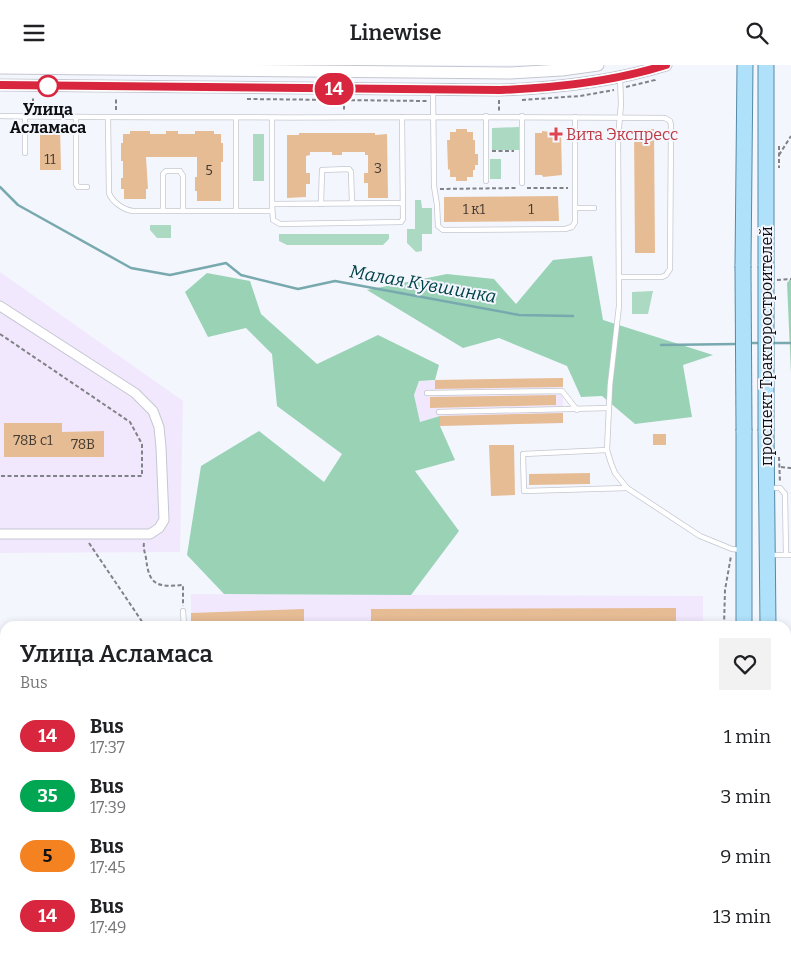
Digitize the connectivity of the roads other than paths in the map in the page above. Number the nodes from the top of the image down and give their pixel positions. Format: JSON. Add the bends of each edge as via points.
{"nodes":[{"id":1,"x":598,"y":65,"type":"edge"},
{"id":2,"x":666,"y":65,"type":"edge"},
{"id":3,"x":745,"y":65,"type":"edge"},
{"id":4,"x":766,"y":65,"type":"edge"},
{"id":5,"x":50,"y":67,"type":"edge"},
{"id":6,"x":0,"y":68,"type":"edge"},
{"id":7,"x":209,"y":68,"type":"edge"},
{"id":8,"x":249,"y":68,"type":"edge"},
{"id":9,"x":309,"y":68,"type":"edge"},
{"id":10,"x":384,"y":69,"type":"edge"},
{"id":11,"x":446,"y":69,"type":"edge"},
{"id":12,"x":529,"y":73,"type":"junction"},
{"id":13,"x":620,"y":77,"type":"junction"},
{"id":14,"x":0,"y":85,"type":"edge"},
{"id":15,"x":530,"y":89,"type":"junction"},
{"id":16,"x":433,"y":90,"type":"junction"},
{"id":17,"x":434,"y":116,"type":"junction"},
{"id":18,"x":486,"y":116,"type":"junction"},
{"id":19,"x":0,"y":117,"type":"edge"},
{"id":20,"x":25,"y":117,"type":"junction"},
{"id":21,"x":76,"y":117,"type":"junction"},
{"id":22,"x":402,"y":117,"type":"junction"},
{"id":23,"x":522,"y":117,"type":"junction"},
{"id":24,"x":574,"y":117,"type":"junction"},
{"id":25,"x":108,"y":118,"type":"junction"},
{"id":26,"x":236,"y":118,"type":"junction"},
{"id":27,"x":272,"y":118,"type":"junction"},
{"id":28,"x":620,"y":118,"type":"junction"},
{"id":29,"x":25,"y":153,"type":"dead end"},
{"id":30,"x":486,"y":181,"type":"dead end"},
{"id":31,"x":522,"y":183,"type":"dead end"},
{"id":32,"x":87,"y":187,"type":"dead end"},
{"id":33,"x":321,"y":203,"type":"junction"},
{"id":34,"x":352,"y":203,"type":"junction"},
{"id":35,"x":402,"y":203,"type":"junction"},
{"id":36,"x":272,"y":204,"type":"junction"},
{"id":37,"x":575,"y":207,"type":"junction"},
{"id":38,"x":594,"y":207,"type":"dead end"},
{"id":39,"x":163,"y":211,"type":"junction"},
{"id":40,"x":183,"y":211,"type":"junction"},
{"id":41,"x":236,"y":211,"type":"junction"},
{"id":42,"x":272,"y":211,"type":"junction"},
{"id":43,"x":619,"y":277,"type":"junction"},
{"id":44,"x":0,"y":306,"type":"edge"},
{"id":45,"x":427,"y":393,"type":"dead end"},
{"id":46,"x":609,"y":408,"type":"junction"},
{"id":47,"x":577,"y":410,"type":"junction"},
{"id":48,"x":439,"y":412,"type":"dead end"},
{"id":49,"x":608,"y":450,"type":"junction"},
{"id":50,"x":626,"y":488,"type":"junction"},
{"id":51,"x":767,"y":488,"type":"junction"},
{"id":52,"x":0,"y":534,"type":"edge"},
{"id":53,"x":738,"y":549,"type":"junction"},
{"id":54,"x":767,"y":555,"type":"junction"},
{"id":55,"x":788,"y":555,"type":"edge"},
{"id":56,"x":184,"y":611,"type":"road end"},
{"id":57,"x":184,"y":621,"type":"edge"},
{"id":58,"x":744,"y":621,"type":"edge"},
{"id":59,"x":768,"y":621,"type":"edge"}],
"edges":[{"from":1,"to":12,"type":"street"},
{"from":2,"to":13,"type":"street"},
{"from":3,"to":53,"type":"main road","name":"проспект Тракторостроителей","bridge":true,"via":[[744,431]]},
{"from":4,"to":51,"type":"main road","name":"проспект Тракторостроителей","bridge":true},
{"from":5,"to":6,"type":"street"},
{"from":5,"to":7,"type":"street"},
{"from":7,"to":8,"type":"street"},
{"from":8,"to":9,"type":"street"},
{"from":9,"to":10,"type":"street"},
{"from":10,"to":11,"type":"street"},
{"from":11,"to":12,"type":"street"},
{"from":12,"to":15,"type":"street"},
{"from":13,"to":15,"type":"street"},
{"from":13,"to":28,"type":"lane"},
{"from":14,"to":16,"type":"street"},
{"from":15,"to":16,"type":"street"},
{"from":16,"to":17,"type":"lane"},
{"from":17,"to":18,"type":"lane"},
{"from":17,"to":22,"type":"lane"},
{"from":17,"to":37,"type":"lane","via":[[434,189],[438,226],[443,230],[569,229],[575,222]]},
{"from":18,"to":23,"type":"lane"},
{"from":18,"to":30,"type":"lane"},
{"from":19,"to":20,"type":"lane"},
{"from":20,"to":21,"type":"lane"},
{"from":20,"to":29,"type":"lane"},
{"from":21,"to":25,"type":"lane"},
{"from":21,"to":32,"type":"lane","via":[[76,184]]},
{"from":22,"to":27,"type":"lane"},
{"from":22,"to":35,"type":"lane"},
{"from":23,"to":24,"type":"lane"},
{"from":23,"to":31,"type":"lane"},
{"from":24,"to":28,"type":"lane"},
{"from":24,"to":37,"type":"lane"},
{"from":25,"to":26,"type":"lane"},
{"from":25,"to":39,"type":"lane","via":[[110,197],[128,211]]},
{"from":26,"to":27,"type":"lane"},
{"from":26,"to":41,"type":"lane"},
{"from":27,"to":36,"type":"lane"},
{"from":28,"to":43,"type":"lane"},
{"from":28,"to":43,"type":"lane","via":[[665,118],[670,123],[671,264],[669,272],[662,277]]},
{"from":33,"to":34,"type":"lane"},
{"from":33,"to":34,"type":"lane","via":[[322,170],[349,169]]},
{"from":33,"to":36,"type":"lane"},
{"from":34,"to":35,"type":"lane"},
{"from":35,"to":42,"type":"lane","via":[[403,219],[397,223],[280,224],[273,220]]},
{"from":36,"to":42,"type":"lane"},
{"from":37,"to":38,"type":"lane"},
{"from":39,"to":40,"type":"lane"},
{"from":39,"to":40,"type":"lane","via":[[163,174],[166,171],[180,171],[182,174]]},
{"from":40,"to":41,"type":"lane"},
{"from":41,"to":42,"type":"lane"},
{"from":43,"to":46,"type":"lane"},
{"from":44,"to":52,"type":"street","via":[[134,393],[153,411],[159,427],[165,515],[159,528],[146,534]]},
{"from":45,"to":47,"type":"lane","via":[[562,391]]},
{"from":46,"to":47,"type":"lane"},
{"from":46,"to":49,"type":"lane"},
{"from":47,"to":48,"type":"lane"},
{"from":49,"to":50,"type":"lane","via":[[615,473]]},
{"from":49,"to":50,"type":"lane","via":[[523,454],[524,491]]},
{"from":50,"to":53,"type":"lane","via":[[700,536]]},
{"from":51,"to":54,"type":"main road","name":"проспект Тракторостроителей"},
{"from":51,"to":55,"type":"lane","via":[[780,488],[785,494]]},
{"from":53,"to":58,"type":"main road","name":"проспект Тракторостроителей"},
{"from":54,"to":55,"type":"lane"},
{"from":54,"to":59,"type":"main road","name":"проспект Тракторостроителей"},
{"from":56,"to":57,"type":"lane"}]}
